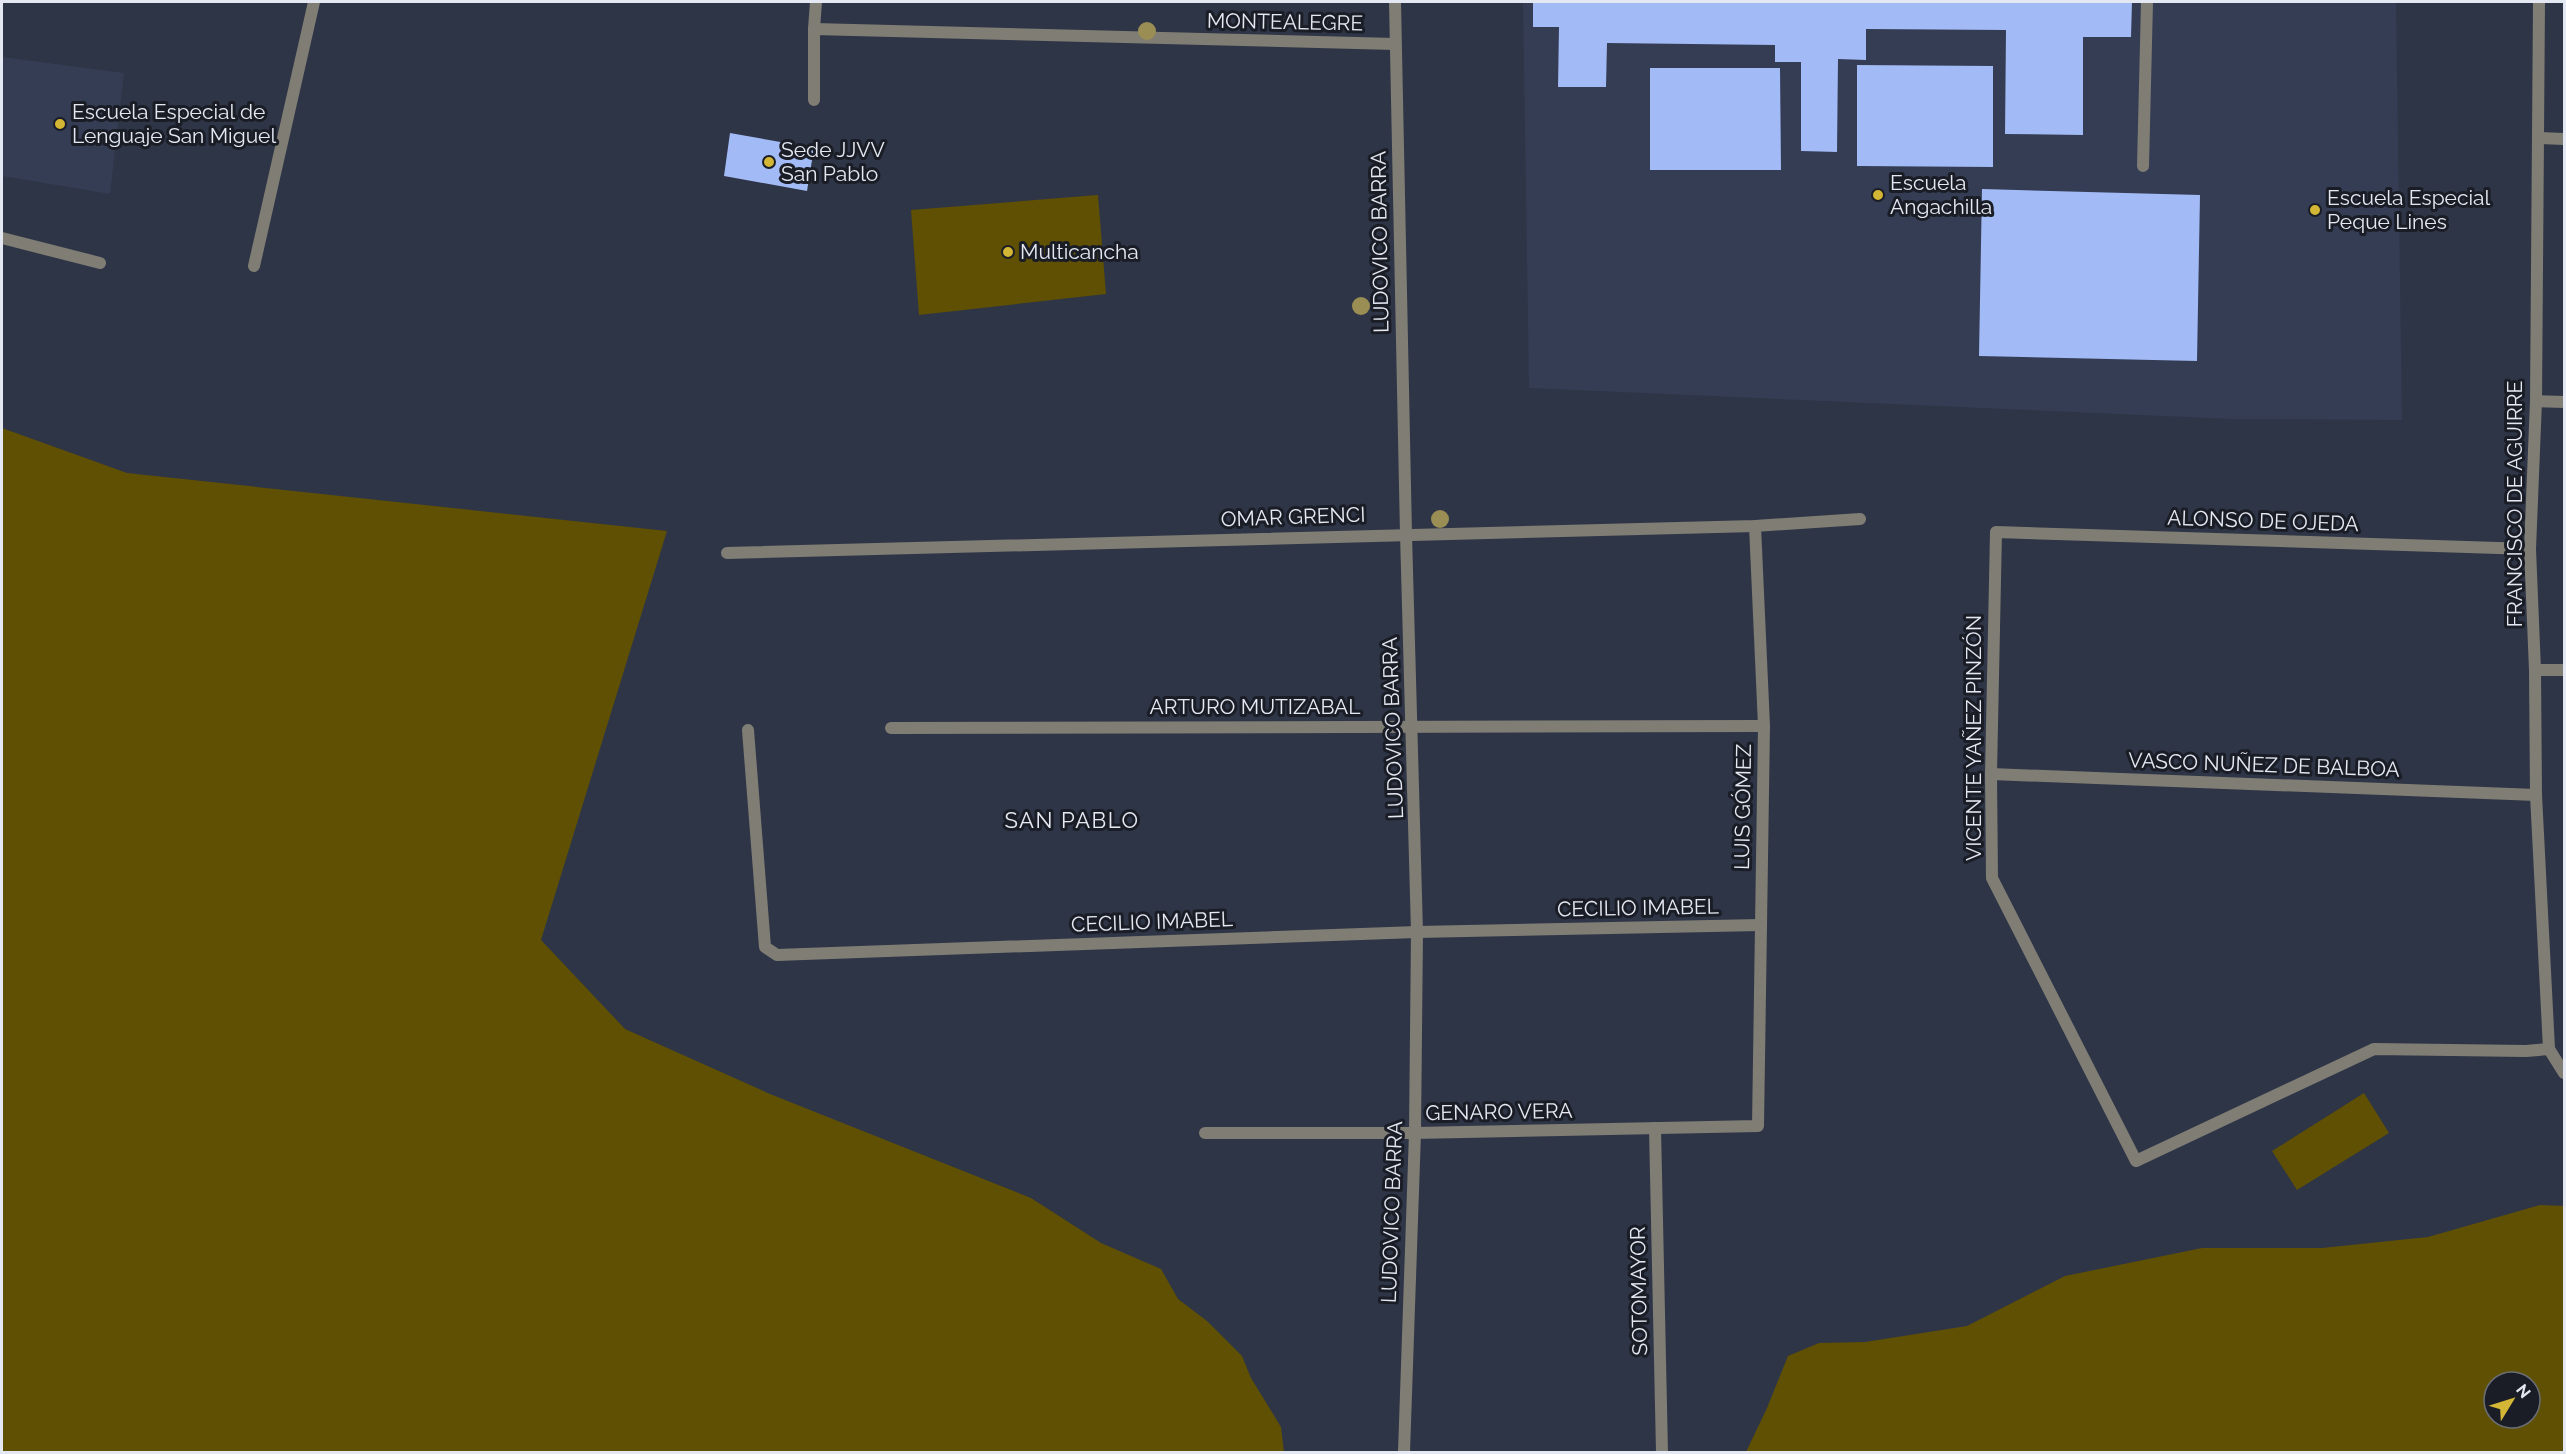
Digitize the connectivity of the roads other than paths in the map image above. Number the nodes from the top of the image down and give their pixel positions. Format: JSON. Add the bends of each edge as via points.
{"nodes":[{"id":1,"x":314,"y":2,"type":"edge"},
{"id":2,"x":816,"y":2,"type":"edge"},
{"id":3,"x":1395,"y":2,"type":"edge"},
{"id":4,"x":2147,"y":2,"type":"edge"},
{"id":5,"x":2539,"y":2,"type":"edge"},
{"id":6,"x":814,"y":29,"type":"junction"},
{"id":7,"x":1395,"y":44,"type":"junction"},
{"id":8,"x":814,"y":100,"type":"dead end"},
{"id":9,"x":2539,"y":138,"type":"junction"},
{"id":10,"x":2565,"y":139,"type":"edge"},
{"id":11,"x":2143,"y":165,"type":"dead end"},
{"id":12,"x":2,"y":238,"type":"edge"},
{"id":13,"x":100,"y":263,"type":"dead end"},
{"id":14,"x":254,"y":266,"type":"dead end"},
{"id":15,"x":2536,"y":401,"type":"junction"},
{"id":16,"x":2565,"y":402,"type":"edge"},
{"id":17,"x":1860,"y":519,"type":"dead end"},
{"id":18,"x":1755,"y":526,"type":"junction"},
{"id":19,"x":1996,"y":532,"type":"joint"},
{"id":20,"x":1406,"y":534,"type":"junction"},
{"id":21,"x":2530,"y":549,"type":"junction"},
{"id":22,"x":727,"y":553,"type":"dead end"},
{"id":23,"x":2535,"y":670,"type":"junction"},
{"id":24,"x":2565,"y":670,"type":"edge"},
{"id":25,"x":1413,"y":726,"type":"junction"},
{"id":26,"x":1764,"y":726,"type":"junction"},
{"id":27,"x":891,"y":728,"type":"dead end"},
{"id":28,"x":748,"y":730,"type":"dead end"},
{"id":29,"x":1991,"y":774,"type":"junction"},
{"id":30,"x":2536,"y":795,"type":"junction"},
{"id":31,"x":1761,"y":925,"type":"junction"},
{"id":32,"x":1417,"y":932,"type":"junction"},
{"id":33,"x":2549,"y":1049,"type":"junction"},
{"id":34,"x":2565,"y":1073,"type":"edge"},
{"id":35,"x":1758,"y":1126,"type":"joint"},
{"id":36,"x":1655,"y":1128,"type":"junction"},
{"id":37,"x":1205,"y":1133,"type":"dead end"},
{"id":38,"x":1415,"y":1133,"type":"junction"},
{"id":39,"x":1404,"y":1452,"type":"edge"},
{"id":40,"x":1662,"y":1452,"type":"edge"}],
"edges":[{"from":1,"to":14,"type":"street"},
{"from":2,"to":6,"type":"street"},
{"from":3,"to":7,"type":"street","name":"LUDOVICO BARRA"},
{"from":4,"to":11,"type":"street"},
{"from":5,"to":9,"type":"street","name":"FRANCISCO DE AGUIRRE"},
{"from":6,"to":7,"type":"street","name":"MONTEALEGRE"},
{"from":6,"to":8,"type":"street"},
{"from":7,"to":20,"type":"street","name":"LUDOVICO BARRA"},
{"from":9,"to":10,"type":"street"},
{"from":9,"to":15,"type":"street","name":"FRANCISCO DE AGUIRRE"},
{"from":12,"to":13,"type":"street"},
{"from":15,"to":16,"type":"street"},
{"from":15,"to":21,"type":"street","name":"FRANCISCO DE AGUIRRE"},
{"from":17,"to":18,"type":"street","name":"OMAR GRENCI"},
{"from":18,"to":20,"type":"street","name":"OMAR GRENCI"},
{"from":18,"to":26,"type":"street","name":"LUIS GÓMEZ"},
{"from":19,"to":21,"type":"street","name":"ALONSO DE OJEDA"},
{"from":19,"to":29,"type":"street","name":"VICENTE YAÑEZ PINZÓN"},
{"from":20,"to":22,"type":"street","name":"OMAR GRENCI"},
{"from":20,"to":25,"type":"street","name":"LUDOVICO BARRA"},
{"from":21,"to":23,"type":"street","name":"FRANCISCO DE AGUIRRE"},
{"from":23,"to":24,"type":"street"},
{"from":23,"to":30,"type":"street","name":"FRANCISCO DE AGUIRRE"},
{"from":25,"to":26,"type":"street","name":"ARTURO MUTIZABAL"},
{"from":25,"to":27,"type":"street","name":"ARTURO MUTIZABAL"},
{"from":25,"to":32,"type":"street","name":"LUDOVICO BARRA"},
{"from":26,"to":31,"type":"street","name":"LUIS GÓMEZ"},
{"from":28,"to":32,"type":"street","name":"CECILIO IMABEL","via":[[765,947],[777,955]]},
{"from":29,"to":30,"type":"street","name":"VASCO NUÑEZ DE BALBOA"},
{"from":29,"to":33,"type":"street","name":"VICENTE YAÑEZ PINZÓN","via":[[1992,878],[2136,1161],[2374,1049]]},
{"from":30,"to":33,"type":"street","name":"FRANCISCO DE AGUIRRE"},
{"from":31,"to":32,"type":"street","name":"CECILIO IMABEL"},
{"from":31,"to":35,"type":"street","name":"LUIS GÓMEZ"},
{"from":32,"to":38,"type":"street","name":"LUDOVICO BARRA"},
{"from":33,"to":34,"type":"street"},
{"from":35,"to":36,"type":"street","name":"GENARO VERA"},
{"from":36,"to":38,"type":"street","name":"GENARO VERA"},
{"from":36,"to":40,"type":"street","name":"SOTOMAYOR"},
{"from":37,"to":38,"type":"street","name":"GENARO VERA"},
{"from":38,"to":39,"type":"street","name":"LUDOVICO BARRA"}]}
